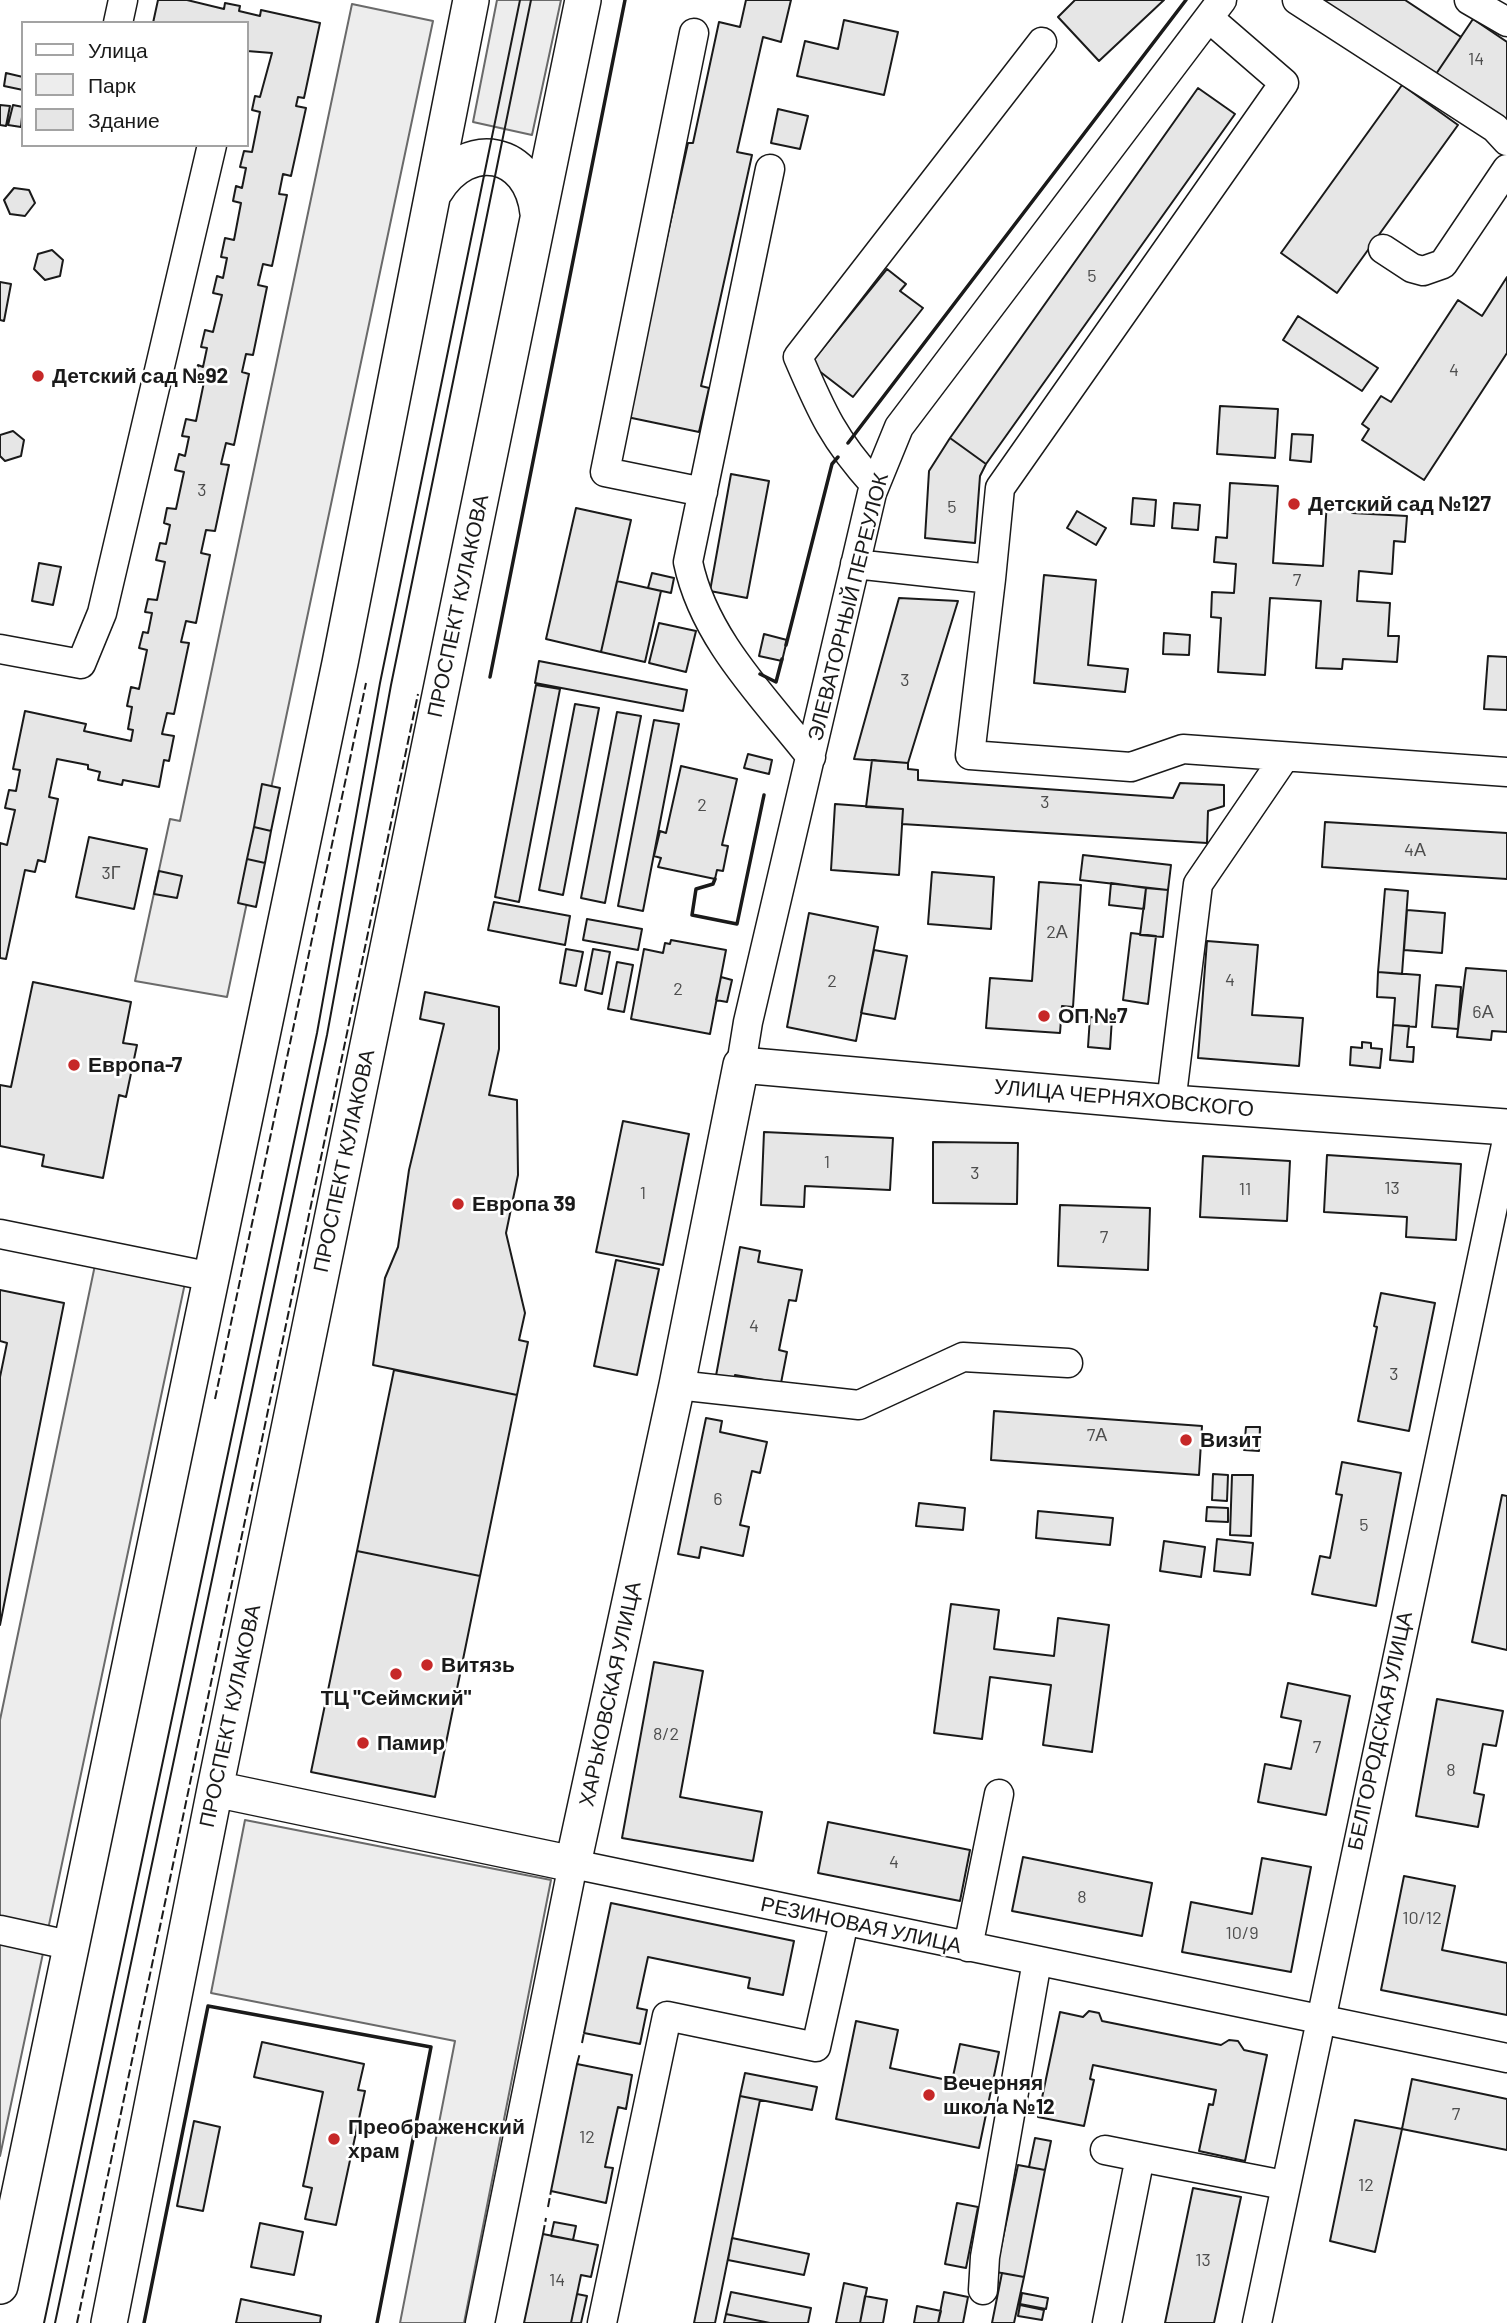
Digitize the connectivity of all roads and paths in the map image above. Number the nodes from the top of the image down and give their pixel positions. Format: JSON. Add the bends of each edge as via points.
{"nodes":[{"id":1,"x":123,"y":0,"type":"edge"},
{"id":2,"x":471,"y":0,"type":"edge"},
{"id":3,"x":583,"y":0,"type":"edge"},
{"id":4,"x":1297,"y":0,"type":"edge"},
{"id":5,"x":1469,"y":0,"type":"edge"},
{"id":6,"x":1216,"y":10,"type":"edge"},
{"id":7,"x":118,"y":21,"type":"edge"},
{"id":8,"x":1507,"y":22,"type":"edge"},
{"id":9,"x":694,"y":33,"type":"dead end"},
{"id":10,"x":1042,"y":42,"type":"dead end"},
{"id":11,"x":1506,"y":138,"type":"edge"},
{"id":12,"x":212,"y":147,"type":"edge"},
{"id":13,"x":770,"y":169,"type":"dead end"},
{"id":14,"x":1506,"y":171,"type":"edge"},
{"id":15,"x":435,"y":191,"type":"junction"},
{"id":16,"x":538,"y":213,"type":"junction"},
{"id":17,"x":1383,"y":249,"type":"dead end"},
{"id":18,"x":875,"y":485,"type":"junction"},
{"id":19,"x":703,"y":492,"type":"junction"},
{"id":20,"x":855,"y":564,"type":"junction"},
{"id":21,"x":991,"y":579,"type":"junction"},
{"id":22,"x":1,"y":652,"type":"edge"},
{"id":23,"x":811,"y":757,"type":"junction"},
{"id":24,"x":1284,"y":758,"type":"junction"},
{"id":25,"x":1507,"y":772,"type":"edge"},
{"id":26,"x":741,"y":1065,"type":"junction"},
{"id":27,"x":1171,"y":1102,"type":"junction"},
{"id":28,"x":1507,"y":1127,"type":"edge"},
{"id":29,"x":1507,"y":1140,"type":"edge"},
{"id":30,"x":0,"y":1234,"type":"edge"},
{"id":31,"x":212,"y":1277,"type":"junction"},
{"id":32,"x":1068,"y":1363,"type":"dead end"},
{"id":33,"x":677,"y":1385,"type":"junction"},
{"id":34,"x":215,"y":1789,"type":"junction"},
{"id":35,"x":999,"y":1794,"type":"dead end"},
{"id":36,"x":573,"y":1864,"type":"junction"},
{"id":37,"x":844,"y":1922,"type":"junction"},
{"id":38,"x":0,"y":1930,"type":"edge"},
{"id":39,"x":73,"y":1946,"type":"junction"},
{"id":40,"x":968,"y":1947,"type":"junction"},
{"id":41,"x":1037,"y":1961,"type":"junction"},
{"id":42,"x":1319,"y":2018,"type":"junction"},
{"id":43,"x":1507,"y":2058,"type":"edge"},
{"id":44,"x":1105,"y":2150,"type":"dead end"},
{"id":45,"x":1140,"y":2157,"type":"junction"},
{"id":46,"x":1283,"y":2185,"type":"junction"},
{"id":47,"x":0,"y":2286,"type":"edge"},
{"id":48,"x":984,"y":2290,"type":"dead end"},
{"id":49,"x":109,"y":2323,"type":"edge"},
{"id":50,"x":480,"y":2323,"type":"edge"},
{"id":51,"x":602,"y":2323,"type":"edge"},
{"id":52,"x":1107,"y":2323,"type":"edge"},
{"id":53,"x":1256,"y":2323,"type":"edge"}],
"edges":[{"from":1,"to":7,"type":"street"},
{"from":2,"to":15,"type":"main road"},
{"from":3,"to":16,"type":"main road","name":"ПРОСПЕКТ КУЛАКОВА"},
{"from":4,"to":11,"type":"street"},
{"from":5,"to":8,"type":"street"},
{"from":6,"to":18,"type":"street","name":"ЭЛЕВАТОРНЫЙ ПЕРЕУЛОК","via":[[899,427]]},
{"from":6,"to":21,"type":"street","via":[[1284,83],[1000,488]]},
{"from":9,"to":19,"type":"street","via":[[605,472]]},
{"from":10,"to":18,"type":"street","via":[[798,357],[827,424],[843,450]]},
{"from":12,"to":22,"type":"street","via":[[102,613],[81,664]]},
{"from":13,"to":19,"type":"street"},
{"from":14,"to":17,"type":"street","via":[[1443,264],[1423,271]]},
{"from":15,"to":16,"type":"main road","via":[[458,164],[491,157],[520,170],[530,182]]},
{"from":15,"to":31,"type":"main road"},
{"from":16,"to":34,"type":"main road","name":"ПРОСПЕКТ КУЛАКОВА"},
{"from":18,"to":20,"type":"street","name":"ЭЛЕВАТОРНЫЙ ПЕРЕУЛОК"},
{"from":19,"to":23,"type":"street","via":[[688,562],[694,588],[709,623]]},
{"from":20,"to":21,"type":"street"},
{"from":20,"to":23,"type":"street","name":"ЭЛЕВАТОРНЫЙ ПЕРЕУЛОК"},
{"from":21,"to":24,"type":"street","via":[[970,755],[1131,767],[1182,749]]},
{"from":23,"to":26,"type":"street","name":"ЭЛЕВАТОРНЫЙ ПЕРЕУЛОК"},
{"from":24,"to":25,"type":"street"},
{"from":24,"to":27,"type":"street","via":[[1198,884]]},
{"from":26,"to":27,"type":"main road","name":"УЛИЦА ЧЕРНЯХОВСКОГО"},
{"from":26,"to":33,"type":"main road","name":"ХАРЬКОВСКАЯ УЛИЦА"},
{"from":27,"to":28,"type":"main road","name":"УЛИЦА ЧЕРНЯХОВСКОГО"},
{"from":29,"to":42,"type":"street","name":"БЕЛГОРОДСКАЯ УЛИЦА"},
{"from":30,"to":31,"type":"street"},
{"from":31,"to":39,"type":"main road"},
{"from":32,"to":33,"type":"street","via":[[962,1357],[859,1405]]},
{"from":33,"to":36,"type":"main road","name":"ХАРЬКОВСКАЯ УЛИЦА"},
{"from":34,"to":36,"type":"main road","name":"РЕЗИНОВАЯ УЛИЦА"},
{"from":34,"to":49,"type":"main road","name":"ПРОСПЕКТ КУЛАКОВА"},
{"from":35,"to":40,"type":"street"},
{"from":36,"to":37,"type":"street","name":"РЕЗИНОВАЯ УЛИЦА"},
{"from":36,"to":50,"type":"street","name":"ХАРЬКОВСКАЯ УЛИЦА"},
{"from":37,"to":40,"type":"street","name":"РЕЗИНОВАЯ УЛИЦА"},
{"from":37,"to":51,"type":"street","via":[[816,2047],[667,2016]]},
{"from":38,"to":39,"type":"street"},
{"from":39,"to":47,"type":"main road"},
{"from":40,"to":41,"type":"street","name":"РЕЗИНОВАЯ УЛИЦА"},
{"from":41,"to":42,"type":"street","name":"РЕЗИНОВАЯ УЛИЦА"},
{"from":41,"to":48,"type":"street","via":[[985,2257]]},
{"from":42,"to":43,"type":"street","name":"РЕЗИНОВАЯ УЛИЦА"},
{"from":42,"to":46,"type":"street","name":"БЕЛГОРОДСКАЯ УЛИЦА"},
{"from":44,"to":45,"type":"street"},
{"from":45,"to":46,"type":"street"},
{"from":45,"to":52,"type":"street"},
{"from":46,"to":53,"type":"street","name":"БЕЛГОРОДСКАЯ УЛИЦА"}]}
